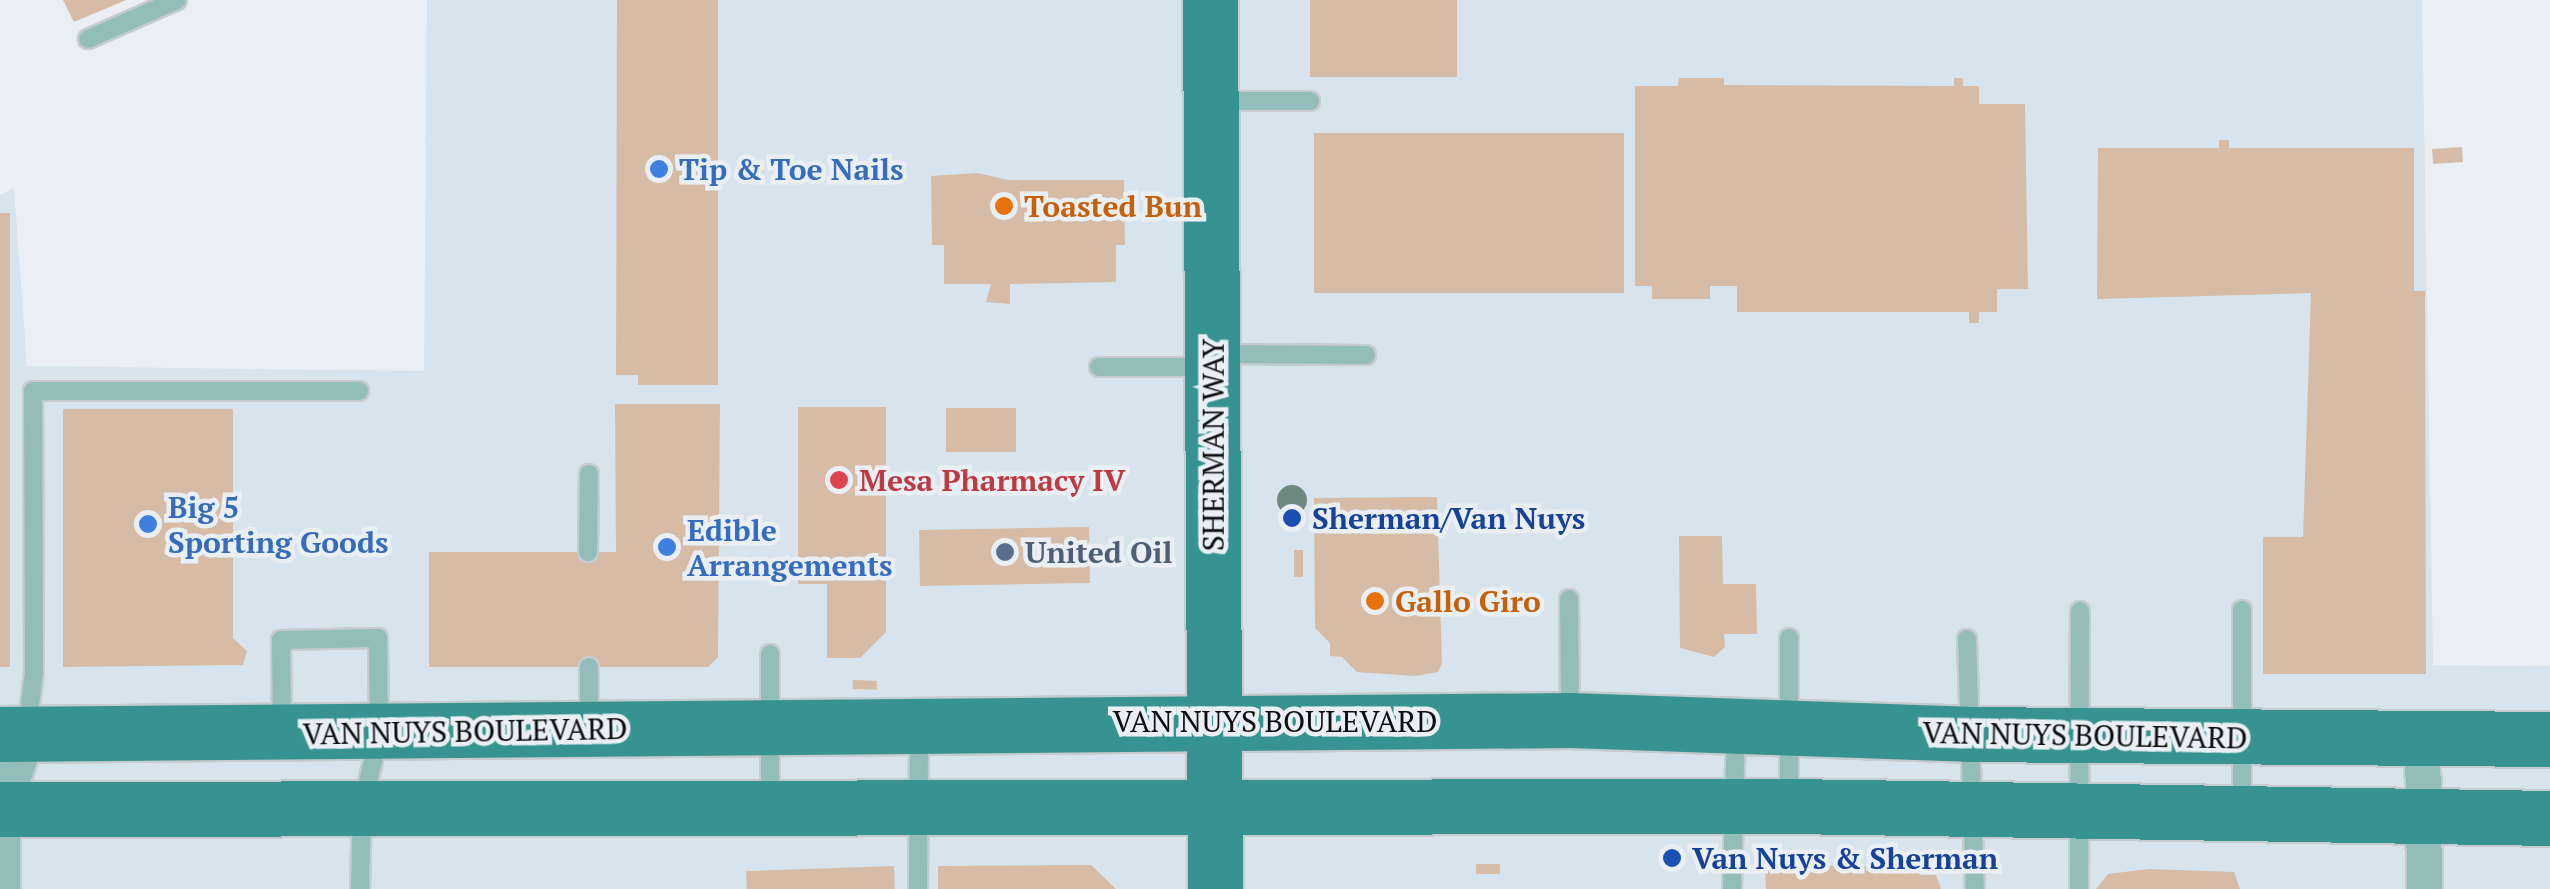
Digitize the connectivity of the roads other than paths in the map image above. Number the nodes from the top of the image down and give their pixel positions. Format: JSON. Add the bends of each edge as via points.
{"nodes":[{"id":1,"x":176,"y":0,"type":"edge"},
{"id":2,"x":1210,"y":0,"type":"edge"},
{"id":3,"x":88,"y":39,"type":"dead end"},
{"id":4,"x":1211,"y":101,"type":"junction"},
{"id":5,"x":1310,"y":101,"type":"dead end"},
{"id":6,"x":1366,"y":355,"type":"dead end"},
{"id":7,"x":1212,"y":360,"type":"junction"},
{"id":8,"x":1099,"y":367,"type":"dead end"},
{"id":9,"x":359,"y":390,"type":"dead end"},
{"id":10,"x":589,"y":474,"type":"dead end"},
{"id":11,"x":588,"y":552,"type":"dead end"},
{"id":12,"x":1570,"y":599,"type":"dead end"},
{"id":13,"x":2242,"y":610,"type":"dead end"},
{"id":14,"x":2080,"y":611,"type":"dead end"},
{"id":15,"x":1789,"y":638,"type":"dead end"},
{"id":16,"x":1967,"y":639,"type":"dead end"},
{"id":17,"x":770,"y":654,"type":"dead end"},
{"id":18,"x":589,"y":667,"type":"dead end"},
{"id":19,"x":1570,"y":720,"type":"junction"},
{"id":20,"x":1214,"y":722,"type":"junction"},
{"id":21,"x":919,"y":723,"type":"junction"},
{"id":22,"x":770,"y":724,"type":"junction"},
{"id":23,"x":1762,"y":728,"type":"junction"},
{"id":24,"x":589,"y":730,"type":"junction"},
{"id":25,"x":13,"y":734,"type":"edge"},
{"id":26,"x":282,"y":734,"type":"junction"},
{"id":27,"x":1967,"y":734,"type":"junction"},
{"id":28,"x":379,"y":735,"type":"junction"},
{"id":29,"x":2081,"y":736,"type":"junction"},
{"id":30,"x":2241,"y":737,"type":"junction"},
{"id":31,"x":2422,"y":740,"type":"junction"},
{"id":32,"x":2550,"y":740,"type":"edge"},
{"id":33,"x":1789,"y":806,"type":"junction"},
{"id":34,"x":770,"y":807,"type":"junction"},
{"id":35,"x":362,"y":808,"type":"junction"},
{"id":36,"x":919,"y":808,"type":"junction"},
{"id":37,"x":1215,"y":808,"type":"junction"},
{"id":38,"x":1733,"y":808,"type":"junction"},
{"id":39,"x":1975,"y":808,"type":"junction"},
{"id":40,"x":2080,"y":808,"type":"junction"},
{"id":41,"x":1,"y":810,"type":"edge"},
{"id":42,"x":2242,"y":810,"type":"junction"},
{"id":43,"x":2424,"y":814,"type":"junction"},
{"id":44,"x":2550,"y":818,"type":"edge"},
{"id":45,"x":2,"y":889,"type":"edge"},
{"id":46,"x":360,"y":889,"type":"edge"},
{"id":47,"x":918,"y":889,"type":"edge"},
{"id":48,"x":1215,"y":889,"type":"edge"},
{"id":49,"x":1732,"y":889,"type":"edge"},
{"id":50,"x":1975,"y":889,"type":"edge"},
{"id":51,"x":2079,"y":889,"type":"edge"},
{"id":52,"x":2424,"y":889,"type":"edge"}],
"edges":[{"from":1,"to":3,"type":"lane"},
{"from":2,"to":4,"type":"main road","name":"SHERMAN WAY"},
{"from":4,"to":5,"type":"lane"},
{"from":4,"to":7,"type":"main road","name":"SHERMAN WAY"},
{"from":6,"to":7,"type":"lane"},
{"from":7,"to":8,"type":"lane"},
{"from":7,"to":20,"type":"main road","name":"SHERMAN WAY"},
{"from":9,"to":25,"type":"lane","via":[[33,390],[34,672]]},
{"from":10,"to":11,"type":"lane"},
{"from":12,"to":19,"type":"lane"},
{"from":13,"to":30,"type":"lane"},
{"from":14,"to":29,"type":"lane"},
{"from":15,"to":23,"type":"lane"},
{"from":16,"to":27,"type":"lane"},
{"from":17,"to":22,"type":"lane"},
{"from":18,"to":24,"type":"lane"},
{"from":19,"to":20,"type":"main road","name":"VAN NUYS BOULEVARD"},
{"from":19,"to":23,"type":"main road","name":"VAN NUYS BOULEVARD"},
{"from":20,"to":21,"type":"main road","name":"VAN NUYS BOULEVARD"},
{"from":20,"to":37,"type":"main road","name":"SHERMAN WAY"},
{"from":21,"to":22,"type":"main road","name":"VAN NUYS BOULEVARD"},
{"from":21,"to":36,"type":"lane"},
{"from":22,"to":24,"type":"main road","name":"VAN NUYS BOULEVARD"},
{"from":22,"to":34,"type":"lane"},
{"from":23,"to":27,"type":"main road","name":"VAN NUYS BOULEVARD"},
{"from":23,"to":33,"type":"lane"},
{"from":23,"to":38,"type":"lane"},
{"from":24,"to":28,"type":"main road","name":"VAN NUYS BOULEVARD"},
{"from":25,"to":26,"type":"main road","name":"VAN NUYS BOULEVARD"},
{"from":25,"to":41,"type":"street"},
{"from":26,"to":28,"type":"main road","name":"VAN NUYS BOULEVARD"},
{"from":26,"to":28,"type":"lane","via":[[281,640],[378,638]]},
{"from":27,"to":29,"type":"main road","name":"VAN NUYS BOULEVARD"},
{"from":27,"to":39,"type":"lane"},
{"from":28,"to":35,"type":"lane"},
{"from":29,"to":30,"type":"main road","name":"VAN NUYS BOULEVARD"},
{"from":29,"to":40,"type":"lane"},
{"from":30,"to":31,"type":"main road","name":"VAN NUYS BOULEVARD"},
{"from":30,"to":42,"type":"lane"},
{"from":31,"to":32,"type":"main road","name":"VAN NUYS BOULEVARD"},
{"from":31,"to":43,"type":"street"},
{"from":33,"to":38,"type":"main road"},
{"from":33,"to":39,"type":"main road"},
{"from":34,"to":35,"type":"main road"},
{"from":34,"to":36,"type":"main road"},
{"from":35,"to":41,"type":"main road"},
{"from":35,"to":46,"type":"lane"},
{"from":36,"to":37,"type":"main road"},
{"from":36,"to":47,"type":"lane"},
{"from":37,"to":38,"type":"main road"},
{"from":37,"to":48,"type":"main road","name":"SHERMAN WAY"},
{"from":38,"to":49,"type":"lane"},
{"from":39,"to":40,"type":"main road"},
{"from":39,"to":50,"type":"lane"},
{"from":40,"to":42,"type":"main road"},
{"from":40,"to":51,"type":"lane"},
{"from":41,"to":45,"type":"street"},
{"from":42,"to":43,"type":"main road"},
{"from":43,"to":44,"type":"main road"},
{"from":43,"to":52,"type":"street"}]}
